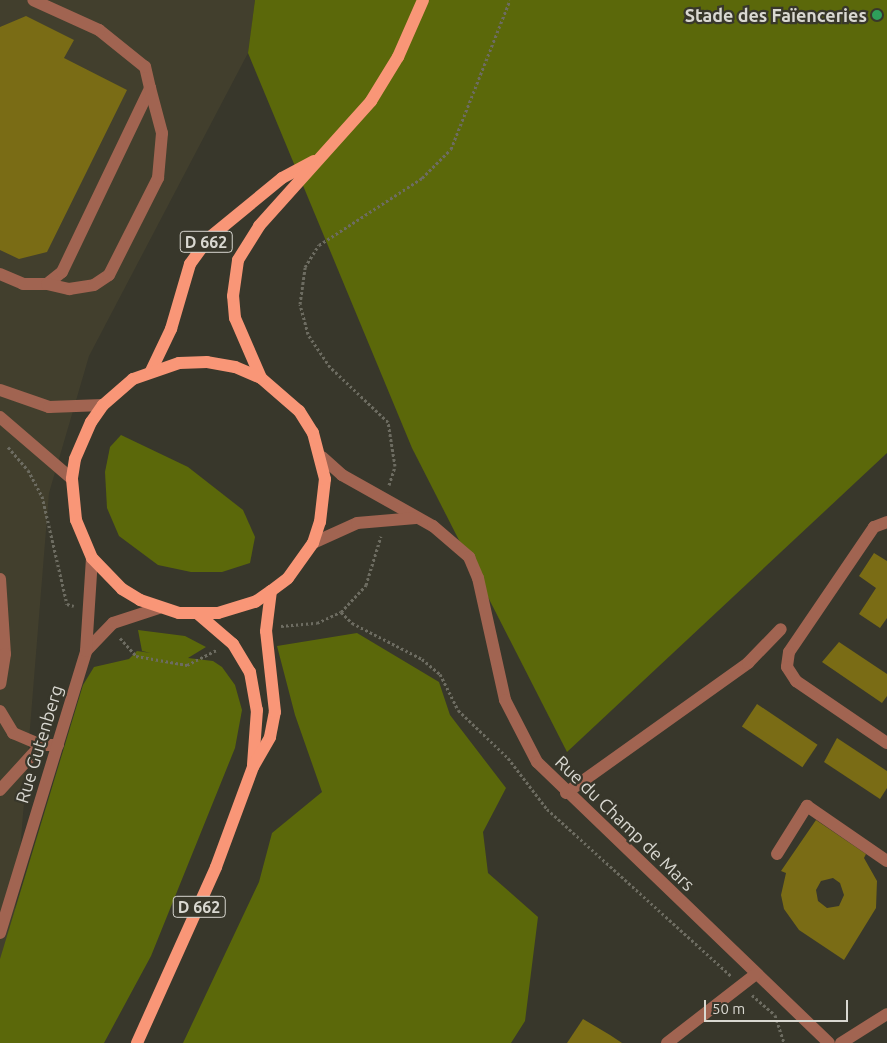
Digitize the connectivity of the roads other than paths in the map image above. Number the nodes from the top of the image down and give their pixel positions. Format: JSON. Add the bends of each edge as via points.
{"nodes":[{"id":1,"x":33,"y":0,"type":"edge"},
{"id":2,"x":423,"y":0,"type":"edge"},
{"id":3,"x":150,"y":88,"type":"junction"},
{"id":4,"x":318,"y":158,"type":"junction"},
{"id":5,"x":0,"y":274,"type":"edge"},
{"id":6,"x":47,"y":284,"type":"junction"},
{"id":7,"x":151,"y":371,"type":"junction"},
{"id":8,"x":261,"y":378,"type":"junction"},
{"id":9,"x":0,"y":390,"type":"edge"},
{"id":10,"x":103,"y":405,"type":"junction"},
{"id":11,"x":0,"y":417,"type":"edge"},
{"id":12,"x":322,"y":457,"type":"junction"},
{"id":13,"x":72,"y":479,"type":"junction"},
{"id":14,"x":416,"y":518,"type":"junction"},
{"id":15,"x":887,"y":522,"type":"edge"},
{"id":16,"x":313,"y":543,"type":"junction"},
{"id":17,"x":92,"y":558,"type":"junction"},
{"id":18,"x":0,"y":578,"type":"edge"},
{"id":19,"x":271,"y":591,"type":"junction"},
{"id":20,"x":159,"y":608,"type":"junction"},
{"id":21,"x":198,"y":614,"type":"junction"},
{"id":22,"x":781,"y":629,"type":"dead end"},
{"id":23,"x":86,"y":652,"type":"junction"},
{"id":24,"x":0,"y":684,"type":"edge"},
{"id":25,"x":0,"y":711,"type":"edge"},
{"id":26,"x":887,"y":743,"type":"edge"},
{"id":27,"x":41,"y":745,"type":"junction"},
{"id":28,"x":58,"y":745,"type":"junction"},
{"id":29,"x":253,"y":767,"type":"junction"},
{"id":30,"x":0,"y":790,"type":"edge"},
{"id":31,"x":566,"y":793,"type":"junction"},
{"id":32,"x":777,"y":854,"type":"dead end"},
{"id":33,"x":887,"y":861,"type":"edge"},
{"id":34,"x":0,"y":933,"type":"edge"},
{"id":35,"x":756,"y":974,"type":"junction"},
{"id":36,"x":887,"y":1014,"type":"edge"},
{"id":37,"x":137,"y":1043,"type":"edge"},
{"id":38,"x":668,"y":1043,"type":"edge"},
{"id":39,"x":829,"y":1043,"type":"edge"},
{"id":40,"x":841,"y":1043,"type":"edge"}],
"edges":[{"from":1,"to":3,"type":"street","via":[[99,30],[145,67]]},
{"from":2,"to":4,"type":"main road","number":"D 662","via":[[398,57],[371,101]]},
{"from":3,"to":6,"type":"street","via":[[62,272]]},
{"from":3,"to":6,"type":"street","via":[[162,134],[158,178],[109,275],[94,285],[69,289]]},
{"from":4,"to":7,"type":"main road","number":"D 662","via":[[282,178],[209,238],[190,264],[171,329]]},
{"from":4,"to":8,"type":"main road","number":"D 662","via":[[294,191],[259,226],[238,260],[233,296],[235,318]]},
{"from":5,"to":6,"type":"street","via":[[23,284]]},
{"from":7,"to":8,"type":"main road","via":[[179,363],[207,362],[235,367]]},
{"from":7,"to":10,"type":"main road","via":[[117,391]]},
{"from":8,"to":12,"type":"main road","via":[[300,411]]},
{"from":9,"to":10,"type":"street","via":[[49,406]]},
{"from":10,"to":13,"type":"main road","via":[[82,440]]},
{"from":11,"to":13,"type":"street"},
{"from":12,"to":14,"type":"street","name":"Rue du Champ de Mars","via":[[342,475]]},
{"from":12,"to":16,"type":"main road","via":[[325,501]]},
{"from":13,"to":17,"type":"main road","via":[[76,520]]},
{"from":14,"to":16,"type":"street","name":"Rue du Champ de Mars","via":[[384,518],[357,523]]},
{"from":14,"to":31,"type":"street","name":"Rue du Champ de Mars","via":[[453,539],[469,557],[478,578],[505,700],[537,762]]},
{"from":15,"to":26,"type":"street","via":[[874,527],[789,652],[787,667],[796,682]]},
{"from":16,"to":19,"type":"main road","via":[[292,572]]},
{"from":17,"to":20,"type":"main road","via":[[122,588]]},
{"from":17,"to":23,"type":"street","name":"Rue Gutenberg"},
{"from":18,"to":24,"type":"street","via":[[5,654]]},
{"from":19,"to":21,"type":"main road","via":[[237,609]]},
{"from":19,"to":29,"type":"main road","number":"D 662","via":[[266,631],[275,712],[270,737]]},
{"from":20,"to":21,"type":"main road"},
{"from":20,"to":23,"type":"street","name":"Rue Gutenberg","via":[[113,623]]},
{"from":21,"to":29,"type":"main road","number":"D 662","via":[[233,644],[250,672],[257,710]]},
{"from":22,"to":31,"type":"street","via":[[748,663]]},
{"from":23,"to":28,"type":"street","name":"Rue Gutenberg"},
{"from":25,"to":27,"type":"street","via":[[13,733]]},
{"from":27,"to":28,"type":"street"},
{"from":27,"to":30,"type":"street"},
{"from":28,"to":34,"type":"street","name":"Rue Gutenberg"},
{"from":29,"to":37,"type":"main road","number":"D 662","via":[[216,867]]},
{"from":31,"to":35,"type":"street","name":"Rue du Champ de Mars"},
{"from":32,"to":33,"type":"street","via":[[806,806]]},
{"from":35,"to":38,"type":"street","via":[[739,984]]},
{"from":35,"to":39,"type":"street","name":"Rue du Champ de Mars"},
{"from":36,"to":40,"type":"street"}]}
